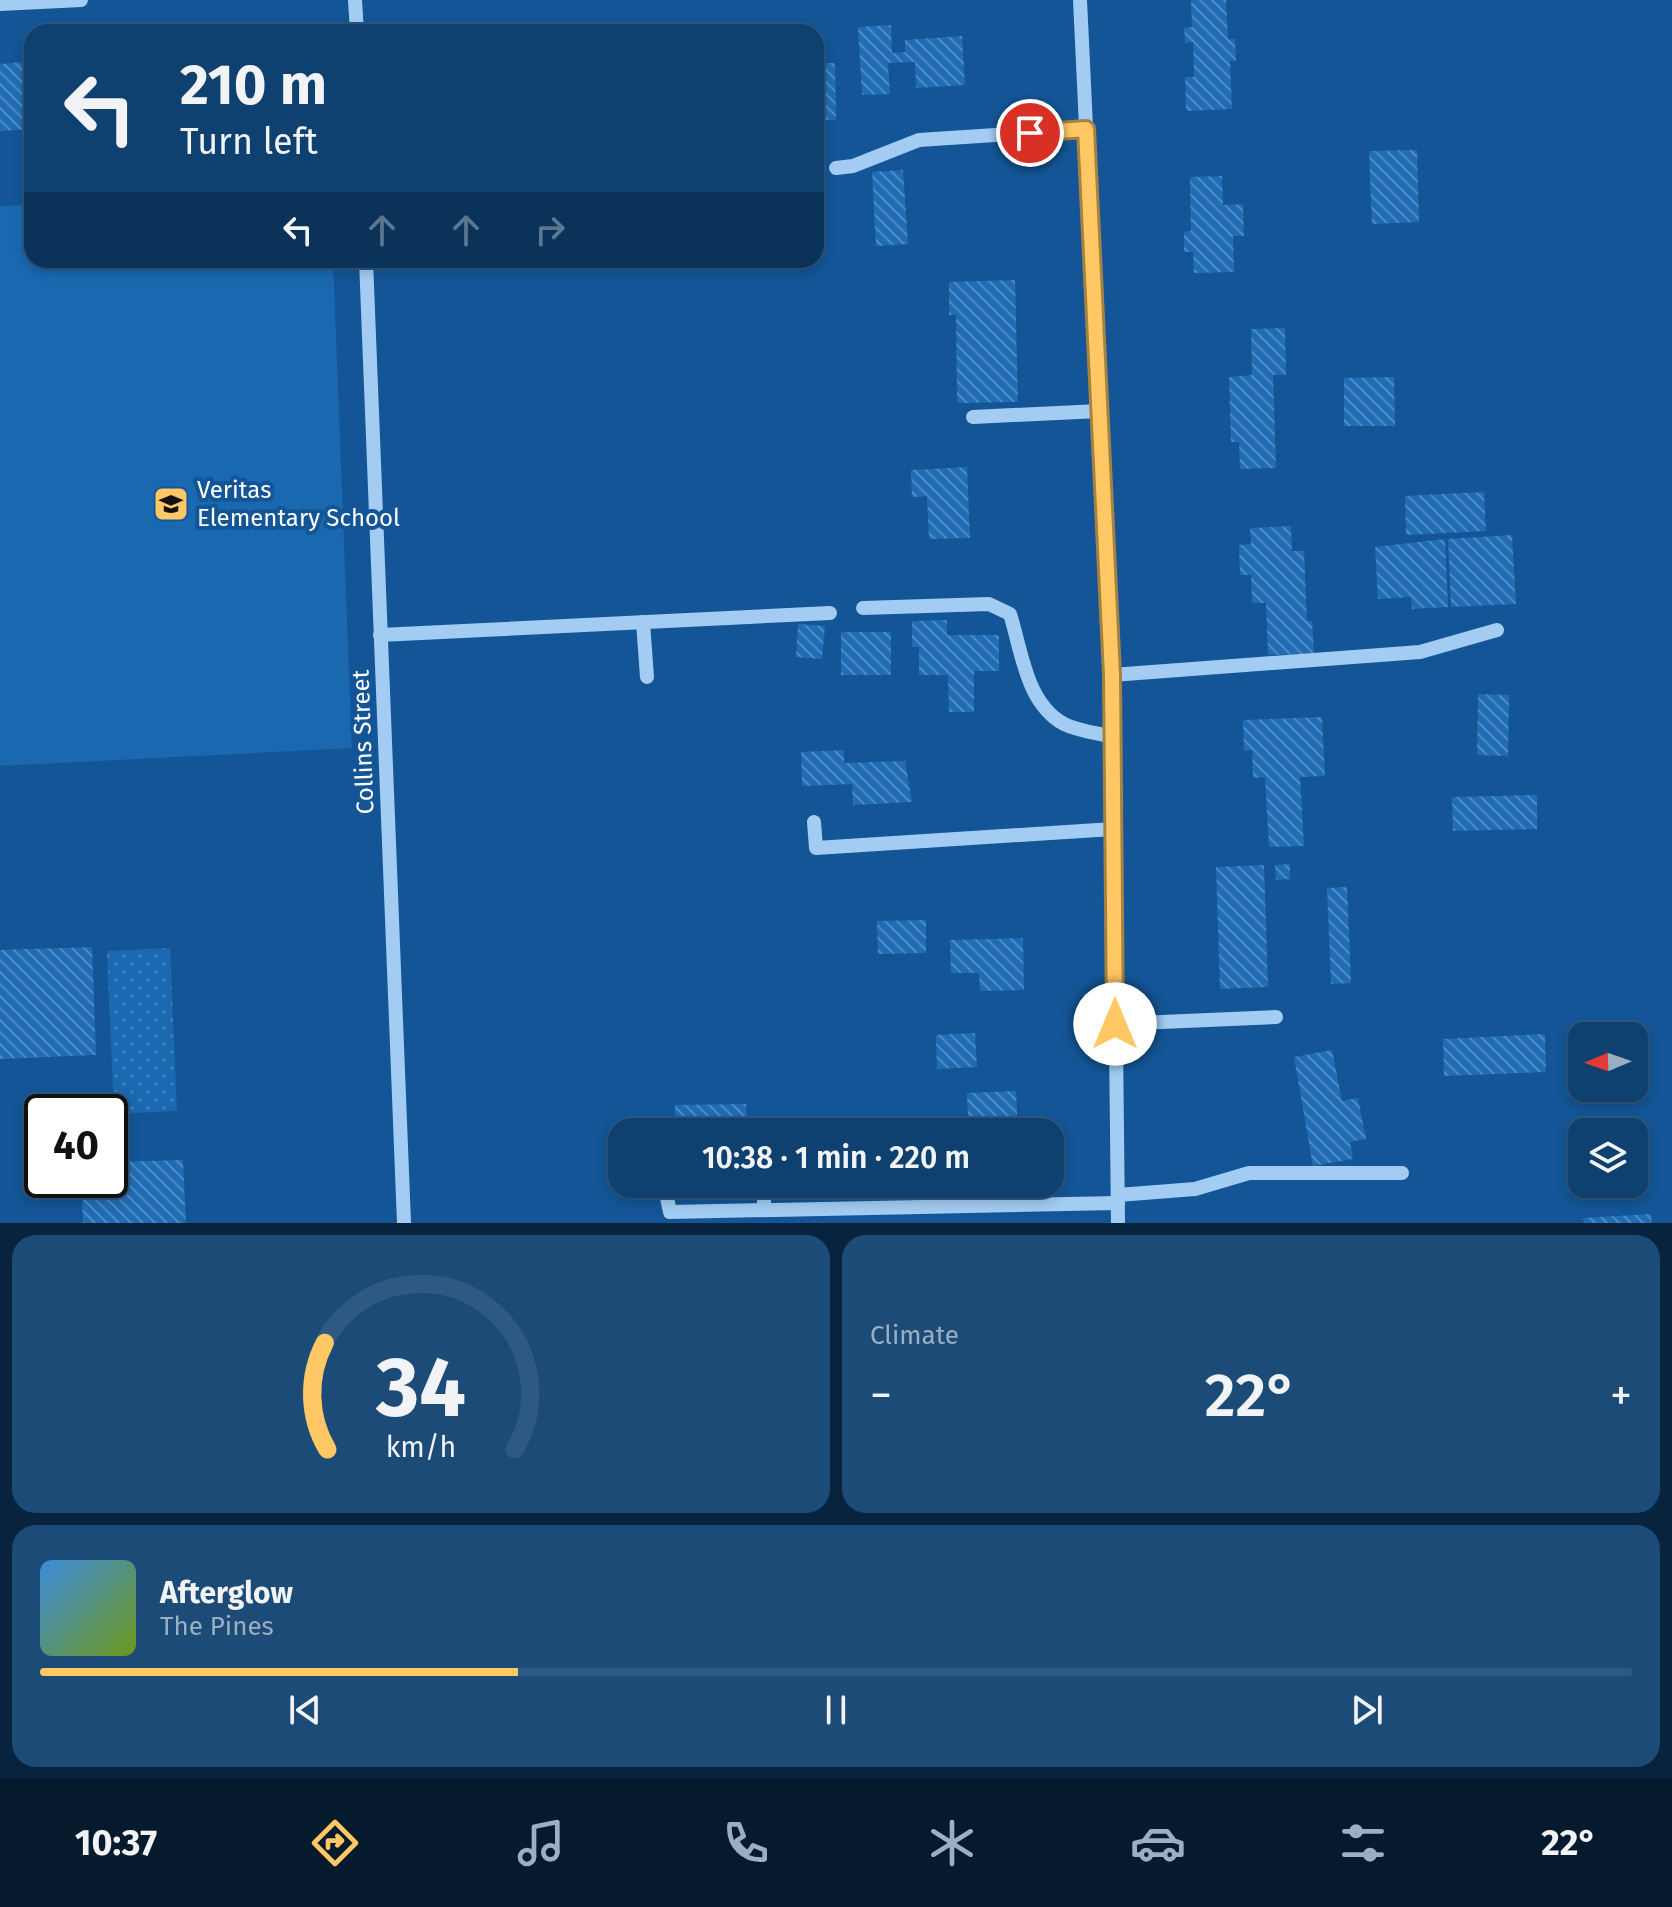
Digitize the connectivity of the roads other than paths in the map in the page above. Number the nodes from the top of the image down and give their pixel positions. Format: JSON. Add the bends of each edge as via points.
{"nodes":[{"id":1,"x":81,"y":0,"type":"edge"},
{"id":2,"x":355,"y":0,"type":"edge"},
{"id":3,"x":1080,"y":0,"type":"edge"},
{"id":4,"x":0,"y":4,"type":"edge"},
{"id":5,"x":356,"y":24,"type":"edge"},
{"id":6,"x":1086,"y":129,"type":"junction"},
{"id":7,"x":836,"y":168,"type":"dead end"},
{"id":8,"x":366,"y":268,"type":"edge"},
{"id":9,"x":1099,"y":411,"type":"junction"},
{"id":10,"x":973,"y":417,"type":"dead end"},
{"id":11,"x":863,"y":608,"type":"dead end"},
{"id":12,"x":830,"y":613,"type":"dead end"},
{"id":13,"x":643,"y":622,"type":"junction"},
{"id":14,"x":1497,"y":630,"type":"dead end"},
{"id":15,"x":380,"y":635,"type":"junction"},
{"id":16,"x":1112,"y":675,"type":"junction"},
{"id":17,"x":647,"y":677,"type":"dead end"},
{"id":18,"x":1113,"y":737,"type":"junction"},
{"id":19,"x":814,"y":822,"type":"dead end"},
{"id":20,"x":1113,"y":829,"type":"junction"},
{"id":21,"x":1276,"y":1017,"type":"dead end"},
{"id":22,"x":1115,"y":1024,"type":"junction"},
{"id":23,"x":1402,"y":1173,"type":"dead end"},
{"id":24,"x":667,"y":1198,"type":"edge"},
{"id":25,"x":764,"y":1198,"type":"edge"},
{"id":26,"x":1118,"y":1199,"type":"junction"},
{"id":27,"x":764,"y":1210,"type":"junction"},
{"id":28,"x":404,"y":1223,"type":"edge"},
{"id":29,"x":1118,"y":1223,"type":"edge"}],
"edges":[{"from":1,"to":4,"type":"street"},
{"from":2,"to":5,"type":"street"},
{"from":3,"to":6,"type":"street"},
{"from":6,"to":7,"type":"street","via":[[919,140]]},
{"from":6,"to":9,"type":"street"},
{"from":8,"to":15,"type":"street","name":"Collins Street"},
{"from":9,"to":10,"type":"street"},
{"from":9,"to":16,"type":"street"},
{"from":11,"to":18,"type":"street","via":[[989,604],[1010,614],[1029,680],[1044,709],[1066,725]]},
{"from":12,"to":13,"type":"street"},
{"from":13,"to":15,"type":"street"},
{"from":13,"to":17,"type":"street"},
{"from":14,"to":16,"type":"street","via":[[1420,652]]},
{"from":15,"to":28,"type":"street","name":"Collins Street"},
{"from":16,"to":18,"type":"street"},
{"from":18,"to":20,"type":"street"},
{"from":19,"to":20,"type":"street","via":[[816,848]]},
{"from":20,"to":22,"type":"street"},
{"from":21,"to":22,"type":"street"},
{"from":22,"to":26,"type":"street"},
{"from":23,"to":26,"type":"street","via":[[1249,1173],[1195,1189]]},
{"from":24,"to":27,"type":"street","via":[[670,1212]]},
{"from":25,"to":27,"type":"street"},
{"from":26,"to":27,"type":"street"},
{"from":26,"to":29,"type":"street"}]}
